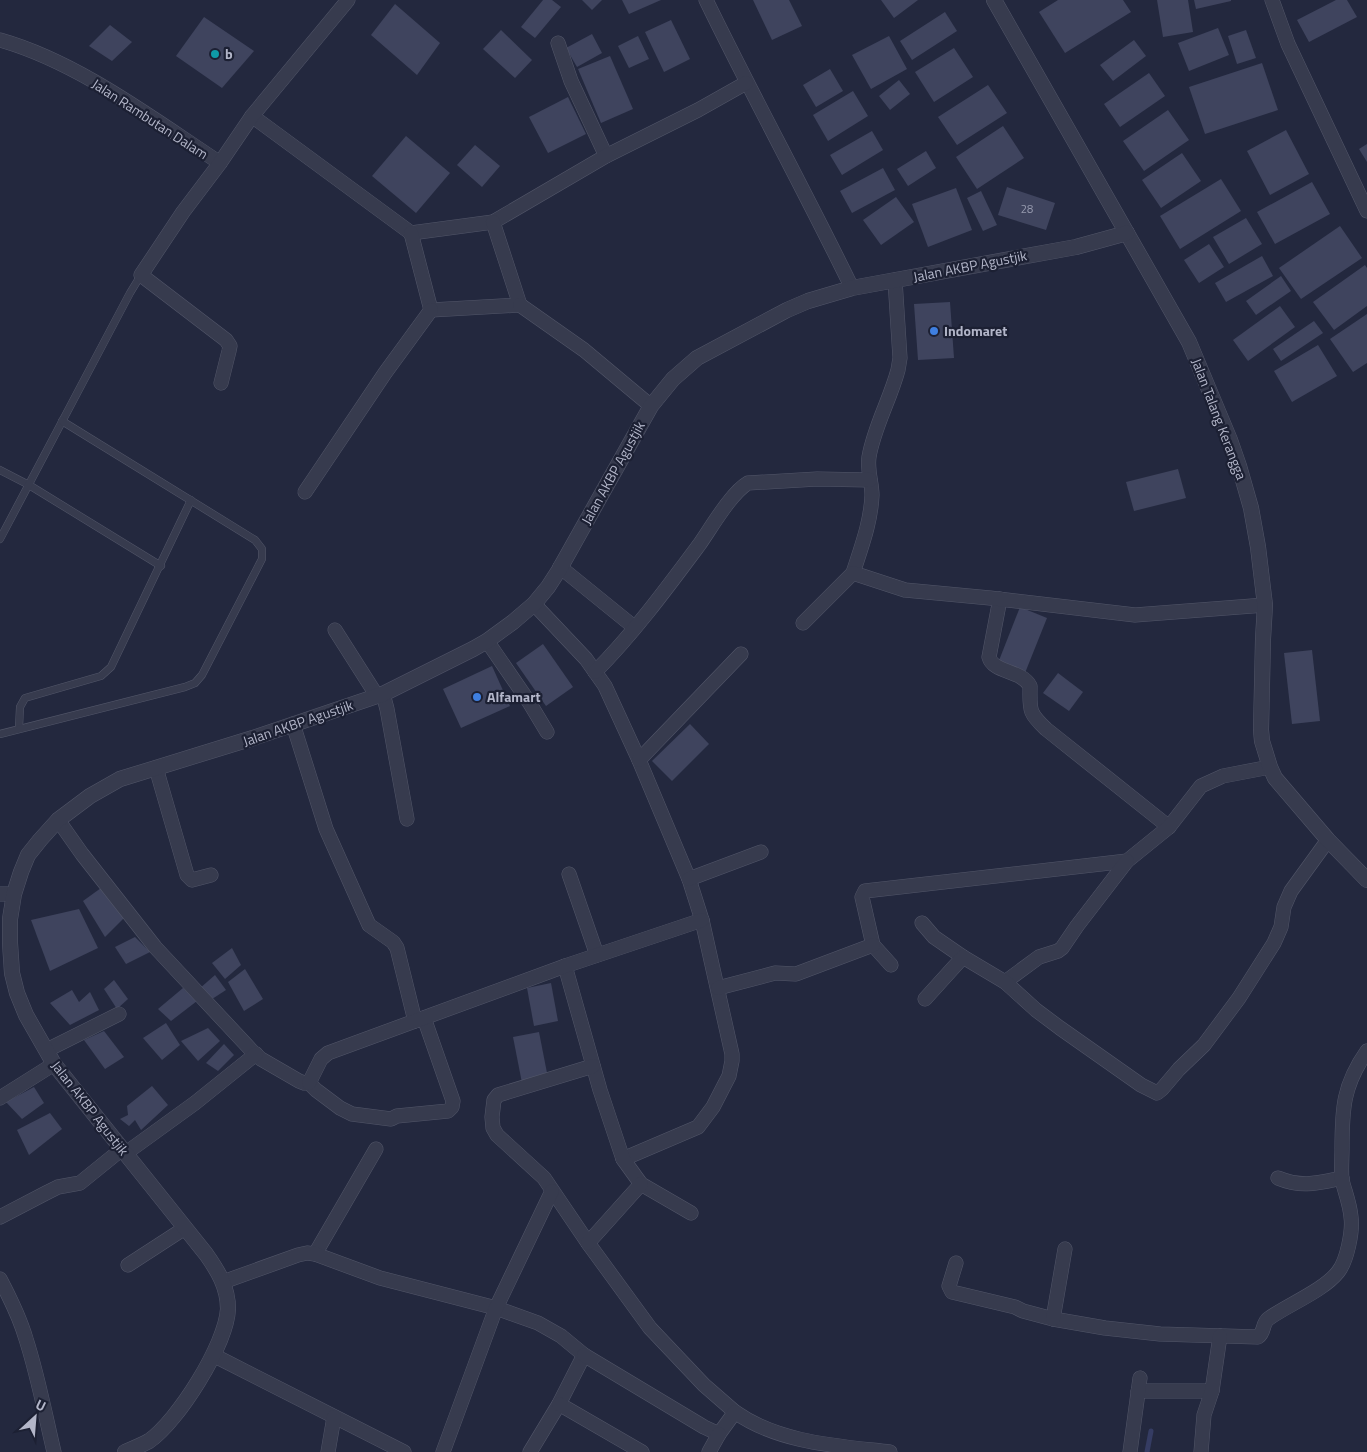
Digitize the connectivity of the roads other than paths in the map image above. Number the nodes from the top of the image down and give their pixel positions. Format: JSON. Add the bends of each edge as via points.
{"nodes":[{"id":1,"x":348,"y":0,"type":"edge"},
{"id":2,"x":706,"y":0,"type":"edge"},
{"id":3,"x":994,"y":0,"type":"edge"},
{"id":4,"x":1272,"y":0,"type":"edge"},
{"id":5,"x":0,"y":40,"type":"edge"},
{"id":6,"x":558,"y":43,"type":"dead end"},
{"id":7,"x":746,"y":83,"type":"junction"},
{"id":8,"x":252,"y":116,"type":"junction"},
{"id":9,"x":606,"y":156,"type":"junction"},
{"id":10,"x":220,"y":163,"type":"junction"},
{"id":11,"x":1367,"y":211,"type":"edge"},
{"id":12,"x":493,"y":222,"type":"junction"},
{"id":13,"x":411,"y":233,"type":"junction"},
{"id":14,"x":1127,"y":233,"type":"junction"},
{"id":15,"x":141,"y":275,"type":"junction"},
{"id":16,"x":895,"y":280,"type":"junction"},
{"id":17,"x":852,"y":288,"type":"junction"},
{"id":18,"x":520,"y":305,"type":"junction"},
{"id":19,"x":431,"y":310,"type":"junction"},
{"id":20,"x":221,"y":384,"type":"dead end"},
{"id":21,"x":650,"y":406,"type":"junction"},
{"id":22,"x":62,"y":421,"type":"junction"},
{"id":23,"x":0,"y":470,"type":"edge"},
{"id":24,"x":870,"y":480,"type":"junction"},
{"id":25,"x":30,"y":485,"type":"junction"},
{"id":26,"x":305,"y":492,"type":"dead end"},
{"id":27,"x":191,"y":500,"type":"junction"},
{"id":28,"x":0,"y":539,"type":"edge"},
{"id":29,"x":161,"y":566,"type":"junction"},
{"id":30,"x":560,"y":567,"type":"junction"},
{"id":31,"x":853,"y":573,"type":"junction"},
{"id":32,"x":1000,"y":599,"type":"junction"},
{"id":33,"x":534,"y":604,"type":"junction"},
{"id":34,"x":1265,"y":605,"type":"junction"},
{"id":35,"x":804,"y":623,"type":"dead end"},
{"id":36,"x":634,"y":627,"type":"junction"},
{"id":37,"x":335,"y":630,"type":"dead end"},
{"id":38,"x":486,"y":641,"type":"junction"},
{"id":39,"x":741,"y":654,"type":"dead end"},
{"id":40,"x":595,"y":672,"type":"junction"},
{"id":41,"x":380,"y":695,"type":"junction"},
{"id":42,"x":293,"y":724,"type":"junction"},
{"id":43,"x":19,"y":728,"type":"junction"},
{"id":44,"x":547,"y":732,"type":"dead end"},
{"id":45,"x":0,"y":734,"type":"edge"},
{"id":46,"x":639,"y":760,"type":"junction"},
{"id":47,"x":1270,"y":767,"type":"junction"},
{"id":48,"x":156,"y":768,"type":"junction"},
{"id":49,"x":407,"y":819,"type":"dead end"},
{"id":50,"x":58,"y":820,"type":"junction"},
{"id":51,"x":1169,"y":827,"type":"junction"},
{"id":52,"x":1328,"y":840,"type":"junction"},
{"id":53,"x":761,"y":852,"type":"dead end"},
{"id":54,"x":1127,"y":861,"type":"junction"},
{"id":55,"x":569,"y":874,"type":"dead end"},
{"id":56,"x":211,"y":875,"type":"dead end"},
{"id":57,"x":689,"y":879,"type":"junction"},
{"id":58,"x":1367,"y":880,"type":"edge"},
{"id":59,"x":7,"y":894,"type":"edge"},
{"id":60,"x":702,"y":920,"type":"junction"},
{"id":61,"x":922,"y":923,"type":"dead end"},
{"id":62,"x":5,"y":943,"type":"edge"},
{"id":63,"x":873,"y":945,"type":"junction"},
{"id":64,"x":597,"y":955,"type":"junction"},
{"id":65,"x":963,"y":958,"type":"junction"},
{"id":66,"x":891,"y":965,"type":"dead end"},
{"id":67,"x":565,"y":966,"type":"junction"},
{"id":68,"x":1005,"y":982,"type":"junction"},
{"id":69,"x":718,"y":988,"type":"junction"},
{"id":70,"x":925,"y":999,"type":"dead end"},
{"id":71,"x":119,"y":1014,"type":"dead end"},
{"id":72,"x":420,"y":1020,"type":"junction"},
{"id":73,"x":47,"y":1050,"type":"junction"},
{"id":74,"x":1367,"y":1051,"type":"edge"},
{"id":75,"x":256,"y":1054,"type":"junction"},
{"id":76,"x":54,"y":1064,"type":"junction"},
{"id":77,"x":593,"y":1066,"type":"junction"},
{"id":78,"x":309,"y":1083,"type":"junction"},
{"id":79,"x":0,"y":1098,"type":"edge"},
{"id":80,"x":376,"y":1149,"type":"dead end"},
{"id":81,"x":124,"y":1151,"type":"junction"},
{"id":82,"x":623,"y":1159,"type":"junction"},
{"id":83,"x":1278,"y":1178,"type":"dead end"},
{"id":84,"x":1342,"y":1178,"type":"junction"},
{"id":85,"x":641,"y":1184,"type":"junction"},
{"id":86,"x":552,"y":1190,"type":"junction"},
{"id":87,"x":691,"y":1213,"type":"dead end"},
{"id":88,"x":0,"y":1217,"type":"edge"},
{"id":89,"x":186,"y":1228,"type":"junction"},
{"id":90,"x":588,"y":1243,"type":"junction"},
{"id":91,"x":1065,"y":1249,"type":"dead end"},
{"id":92,"x":315,"y":1254,"type":"junction"},
{"id":93,"x":956,"y":1262,"type":"dead end"},
{"id":94,"x":128,"y":1265,"type":"dead end"},
{"id":95,"x":0,"y":1279,"type":"edge"},
{"id":96,"x":224,"y":1282,"type":"junction"},
{"id":97,"x":496,"y":1308,"type":"junction"},
{"id":98,"x":1053,"y":1319,"type":"junction"},
{"id":99,"x":1220,"y":1336,"type":"junction"},
{"id":100,"x":213,"y":1355,"type":"junction"},
{"id":101,"x":584,"y":1355,"type":"junction"},
{"id":102,"x":1212,"y":1391,"type":"junction"},
{"id":103,"x":559,"y":1404,"type":"junction"},
{"id":104,"x":735,"y":1412,"type":"junction"},
{"id":105,"x":334,"y":1417,"type":"junction"},
{"id":106,"x":719,"y":1434,"type":"junction"},
{"id":107,"x":151,"y":1446,"type":"edge"},
{"id":108,"x":54,"y":1452,"type":"edge"},
{"id":109,"x":125,"y":1452,"type":"edge"},
{"id":110,"x":328,"y":1452,"type":"edge"},
{"id":111,"x":404,"y":1452,"type":"edge"},
{"id":112,"x":443,"y":1452,"type":"edge"},
{"id":113,"x":530,"y":1452,"type":"edge"},
{"id":114,"x":642,"y":1452,"type":"edge"},
{"id":115,"x":709,"y":1452,"type":"edge"},
{"id":116,"x":890,"y":1452,"type":"edge"},
{"id":117,"x":1130,"y":1452,"type":"edge"},
{"id":118,"x":1201,"y":1452,"type":"edge"}],
"edges":[{"from":1,"to":8,"type":"street","name":"Jalan Rambutan Dalam"},
{"from":2,"to":7,"type":"street"},
{"from":3,"to":14,"type":"street","name":"Jalan Talang Kerangga"},
{"from":4,"to":11,"type":"street","via":[[1288,44]]},
{"from":5,"to":10,"type":"street","name":"Jalan Rambutan Dalam","via":[[81,75]]},
{"from":6,"to":9,"type":"street","via":[[570,81]]},
{"from":7,"to":9,"type":"street"},
{"from":7,"to":17,"type":"street"},
{"from":8,"to":10,"type":"street","name":"Jalan Rambutan Dalam"},
{"from":8,"to":13,"type":"street"},
{"from":9,"to":12,"type":"street"},
{"from":10,"to":15,"type":"street"},
{"from":12,"to":13,"type":"street"},
{"from":12,"to":18,"type":"street"},
{"from":13,"to":19,"type":"street"},
{"from":14,"to":16,"type":"street","name":"Jalan AKBP Agustjik","via":[[1076,247]]},
{"from":14,"to":34,"type":"street","name":"Jalan Talang Kerangga","via":[[1189,342],[1230,440],[1251,508]]},
{"from":15,"to":20,"type":"street","via":[[226,340],[230,346]]},
{"from":15,"to":22,"type":"lane"},
{"from":16,"to":17,"type":"street","name":"Jalan AKBP Agustjik"},
{"from":16,"to":24,"type":"street","via":[[900,358],[870,451]]},
{"from":17,"to":21,"type":"street","name":"Jalan AKBP Agustjik","via":[[787,310],[710,350],[683,369]]},
{"from":18,"to":19,"type":"street"},
{"from":18,"to":21,"type":"street","via":[[584,350]]},
{"from":19,"to":26,"type":"street"},
{"from":21,"to":30,"type":"street","name":"Jalan AKBP Agustjik"},
{"from":22,"to":25,"type":"lane"},
{"from":22,"to":27,"type":"lane"},
{"from":23,"to":25,"type":"lane"},
{"from":24,"to":31,"type":"street","via":[[872,493],[868,525]]},
{"from":24,"to":36,"type":"street","via":[[748,483]]},
{"from":25,"to":28,"type":"lane"},
{"from":25,"to":29,"type":"lane"},
{"from":27,"to":29,"type":"lane"},
{"from":27,"to":43,"type":"lane","via":[[255,540],[262,549],[262,559],[202,675],[185,687]]},
{"from":29,"to":43,"type":"lane","via":[[107,672],[25,698],[20,707]]},
{"from":30,"to":33,"type":"street","name":"Jalan AKBP Agustjik"},
{"from":30,"to":36,"type":"street"},
{"from":31,"to":32,"type":"street","via":[[904,590]]},
{"from":31,"to":35,"type":"street"},
{"from":32,"to":34,"type":"street","via":[[1135,614]]},
{"from":32,"to":51,"type":"street","via":[[990,661],[1028,682],[1031,712],[1046,729]]},
{"from":33,"to":38,"type":"street","name":"Jalan AKBP Agustjik"},
{"from":33,"to":40,"type":"street"},
{"from":34,"to":47,"type":"street","name":"Jalan Talang Kerangga","via":[[1261,730]]},
{"from":36,"to":40,"type":"street"},
{"from":37,"to":41,"type":"street"},
{"from":38,"to":41,"type":"street","name":"Jalan AKBP Agustjik"},
{"from":38,"to":44,"type":"street"},
{"from":39,"to":46,"type":"street"},
{"from":40,"to":46,"type":"street","via":[[605,686]]},
{"from":41,"to":42,"type":"street","name":"Jalan AKBP Agustjik"},
{"from":41,"to":49,"type":"street"},
{"from":42,"to":48,"type":"street","name":"Jalan AKBP Agustjik"},
{"from":42,"to":72,"type":"street","via":[[326,829],[369,925],[396,944]]},
{"from":43,"to":45,"type":"lane"},
{"from":46,"to":57,"type":"street"},
{"from":47,"to":51,"type":"street","via":[[1223,776],[1202,786]]},
{"from":47,"to":52,"type":"street","name":"Jalan Talang Kerangga","via":[[1282,787]]},
{"from":48,"to":50,"type":"street","name":"Jalan AKBP Agustjik","via":[[120,779]]},
{"from":48,"to":56,"type":"street","via":[[187,875],[192,880]]},
{"from":50,"to":59,"type":"street","name":"Jalan AKBP Agustjik","via":[[28,856]]},
{"from":50,"to":75,"type":"street","via":[[155,947]]},
{"from":51,"to":54,"type":"street"},
{"from":52,"to":58,"type":"street","name":"Jalan Talang Kerangga"},
{"from":52,"to":68,"type":"street","via":[[1292,891],[1274,943],[1239,998],[1204,1045],[1160,1092],[1152,1092],[1100,1057],[1036,1010]]},
{"from":53,"to":57,"type":"street"},
{"from":54,"to":63,"type":"street","via":[[865,891],[862,897]]},
{"from":54,"to":68,"type":"street","via":[[1062,948],[1039,957]]},
{"from":55,"to":64,"type":"street"},
{"from":57,"to":60,"type":"street"},
{"from":59,"to":62,"type":"street","name":"Jalan AKBP Agustjik","via":[[10,919]]},
{"from":60,"to":64,"type":"street"},
{"from":60,"to":69,"type":"street"},
{"from":61,"to":65,"type":"street","via":[[934,937]]},
{"from":62,"to":73,"type":"street","name":"Jalan AKBP Agustjik","via":[[17,993]]},
{"from":63,"to":66,"type":"street"},
{"from":63,"to":69,"type":"street","via":[[796,974],[775,973]]},
{"from":64,"to":67,"type":"street"},
{"from":65,"to":68,"type":"street"},
{"from":65,"to":70,"type":"street"},
{"from":67,"to":72,"type":"street"},
{"from":67,"to":77,"type":"street"},
{"from":69,"to":82,"type":"street","via":[[732,1061],[729,1076],[713,1107],[695,1129]]},
{"from":71,"to":73,"type":"street"},
{"from":72,"to":78,"type":"street","via":[[328,1053],[321,1059]]},
{"from":72,"to":78,"type":"street","via":[[453,1101],[448,1111],[397,1116],[391,1120],[352,1114]]},
{"from":73,"to":76,"type":"street","name":"Jalan AKBP Agustjik"},
{"from":74,"to":84,"type":"street","via":[[1353,1073],[1344,1098]]},
{"from":75,"to":78,"type":"street","via":[[299,1081]]},
{"from":75,"to":81,"type":"street","via":[[195,1103]]},
{"from":76,"to":79,"type":"street"},
{"from":76,"to":81,"type":"street","name":"Jalan AKBP Agustjik"},
{"from":77,"to":82,"type":"street"},
{"from":77,"to":86,"type":"street","via":[[501,1094],[494,1100],[492,1117],[495,1132],[534,1167]]},
{"from":80,"to":92,"type":"street"},
{"from":81,"to":88,"type":"street","via":[[80,1183],[58,1187]]},
{"from":81,"to":89,"type":"street","name":"Jalan AKBP Agustjik"},
{"from":82,"to":85,"type":"street"},
{"from":83,"to":84,"type":"street","via":[[1292,1184],[1312,1184]]},
{"from":84,"to":99,"type":"street","via":[[1351,1217],[1350,1238],[1340,1270],[1265,1322],[1258,1337]]},
{"from":85,"to":87,"type":"street"},
{"from":85,"to":90,"type":"street"},
{"from":86,"to":90,"type":"street"},
{"from":86,"to":97,"type":"street"},
{"from":89,"to":94,"type":"street"},
{"from":89,"to":96,"type":"street","name":"Jalan AKBP Agustjik"},
{"from":90,"to":104,"type":"street","via":[[650,1328],[704,1385]]},
{"from":91,"to":98,"type":"street"},
{"from":92,"to":96,"type":"street","via":[[298,1255]]},
{"from":92,"to":97,"type":"street","via":[[380,1278]]},
{"from":93,"to":98,"type":"street","via":[[949,1286],[952,1292],[1015,1306]]},
{"from":95,"to":108,"type":"street","via":[[26,1338]]},
{"from":96,"to":100,"type":"street","name":"Jalan AKBP Agustjik","via":[[228,1308]]},
{"from":97,"to":101,"type":"street","via":[[550,1329]]},
{"from":97,"to":112,"type":"street"},
{"from":98,"to":99,"type":"street","via":[[1145,1333]]},
{"from":99,"to":102,"type":"street"},
{"from":100,"to":105,"type":"street"},
{"from":100,"to":107,"type":"street","name":"Jalan AKBP Agustjik","via":[[183,1406]]},
{"from":101,"to":103,"type":"street"},
{"from":101,"to":106,"type":"street"},
{"from":102,"to":117,"type":"street","via":[[1145,1388]]},
{"from":102,"to":118,"type":"street","via":[[1204,1415]]},
{"from":103,"to":113,"type":"street"},
{"from":103,"to":114,"type":"street"},
{"from":104,"to":106,"type":"street"},
{"from":104,"to":116,"type":"street","via":[[758,1426],[790,1437]]},
{"from":105,"to":110,"type":"street"},
{"from":105,"to":111,"type":"street"},
{"from":106,"to":115,"type":"street"},
{"from":107,"to":109,"type":"street","name":"Jalan AKBP Agustjik"}]}
